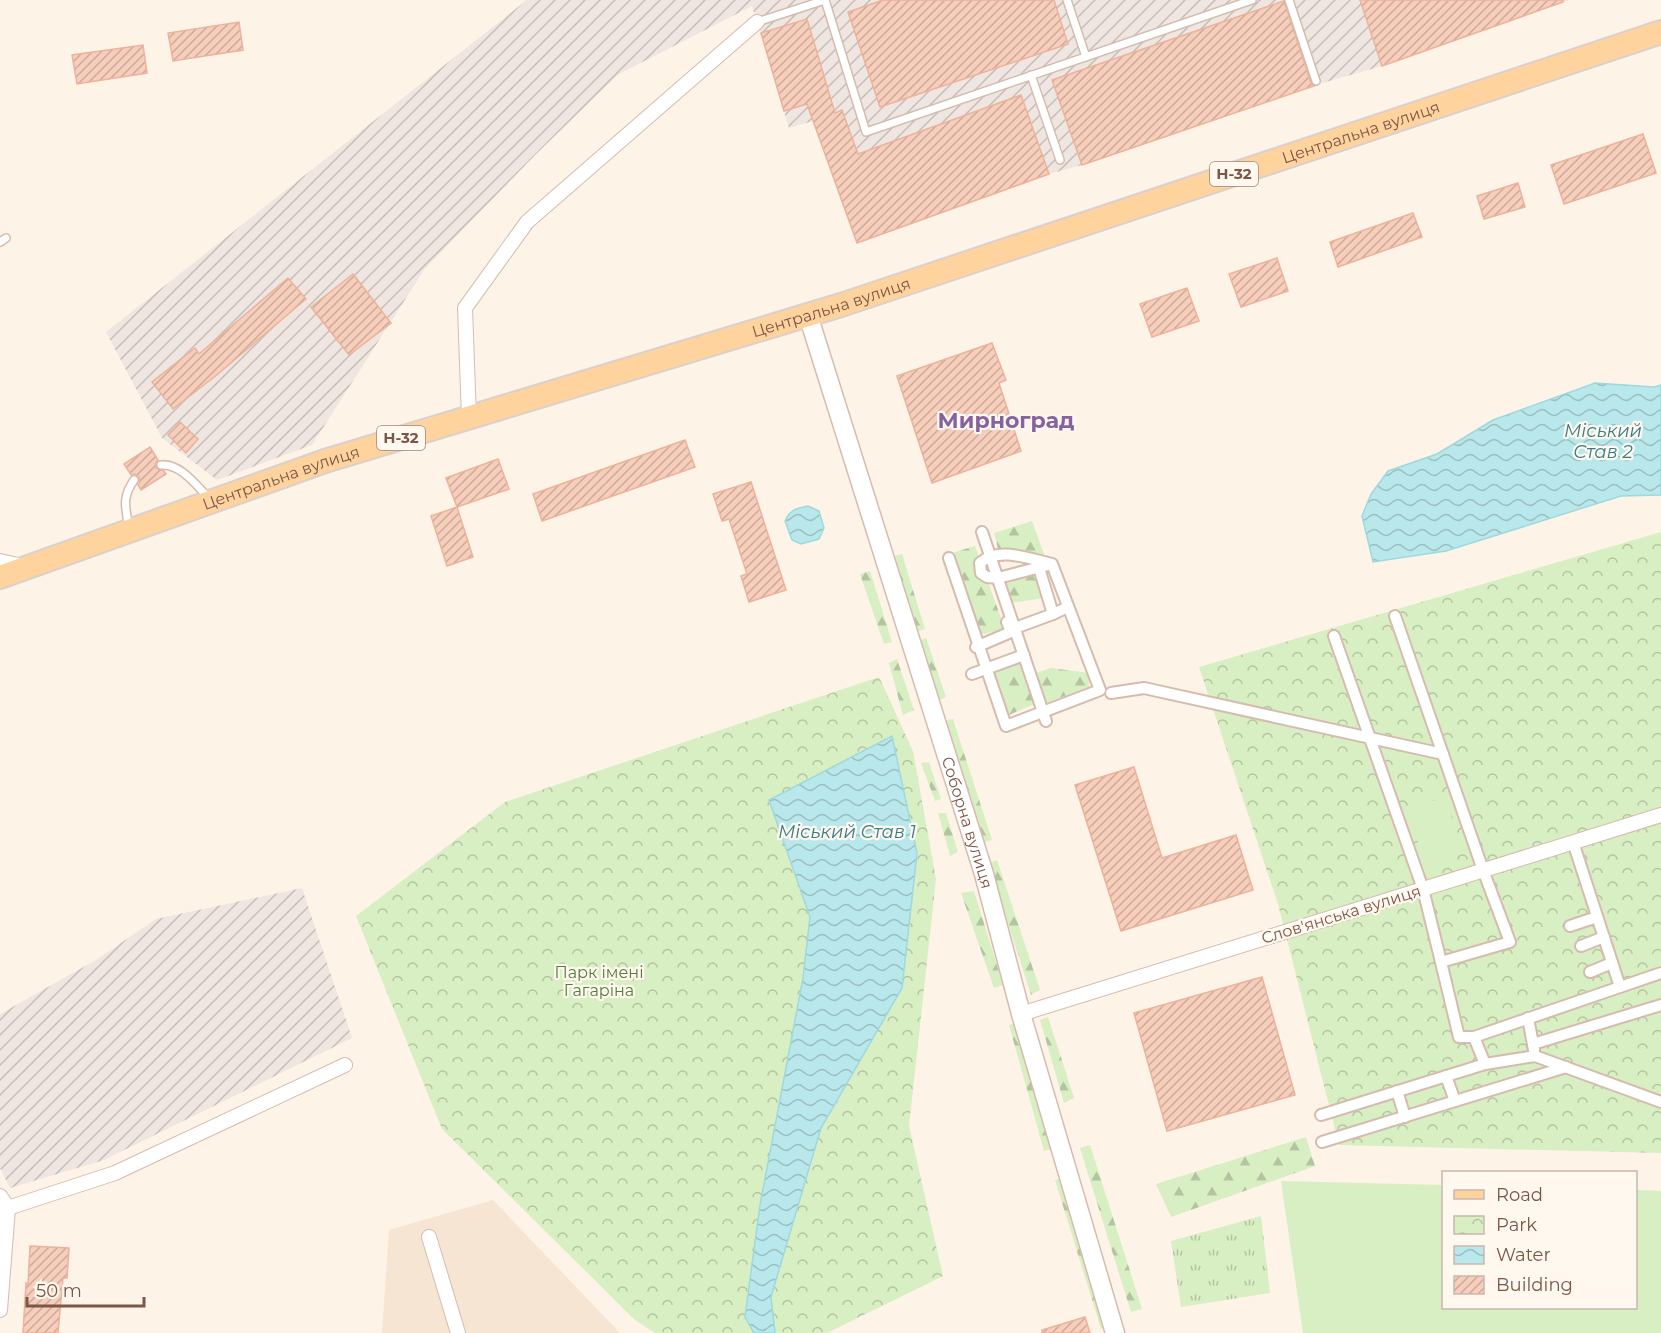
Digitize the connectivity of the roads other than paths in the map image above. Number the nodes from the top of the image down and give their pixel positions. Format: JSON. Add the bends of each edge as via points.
{"nodes":[{"id":1,"x":825,"y":0,"type":"edge"},
{"id":2,"x":1067,"y":0,"type":"edge"},
{"id":3,"x":1252,"y":0,"type":"edge"},
{"id":4,"x":1289,"y":0,"type":"edge"},
{"id":5,"x":757,"y":22,"type":"joint"},
{"id":6,"x":1661,"y":32,"type":"edge"},
{"id":7,"x":1086,"y":57,"type":"junction"},
{"id":8,"x":1031,"y":75,"type":"junction"},
{"id":9,"x":1316,"y":81,"type":"dead end"},
{"id":10,"x":1060,"y":160,"type":"dead end"},
{"id":11,"x":807,"y":315,"type":"junction"},
{"id":12,"x":469,"y":418,"type":"junction"},
{"id":13,"x":161,"y":465,"type":"dead end"},
{"id":14,"x":134,"y":480,"type":"dead end"},
{"id":15,"x":213,"y":501,"type":"junction"},
{"id":16,"x":129,"y":531,"type":"junction"},
{"id":17,"x":982,"y":532,"type":"dead end"},
{"id":18,"x":949,"y":558,"type":"dead end"},
{"id":19,"x":0,"y":561,"type":"edge"},
{"id":20,"x":1052,"y":564,"type":"junction"},
{"id":21,"x":30,"y":567,"type":"junction"},
{"id":22,"x":1039,"y":568,"type":"junction"},
{"id":23,"x":0,"y":577,"type":"edge"},
{"id":24,"x":998,"y":578,"type":"junction"},
{"id":25,"x":1005,"y":600,"type":"junction"},
{"id":26,"x":1068,"y":607,"type":"junction"},
{"id":27,"x":1053,"y":614,"type":"junction"},
{"id":28,"x":1395,"y":616,"type":"dead end"},
{"id":29,"x":1015,"y":628,"type":"junction"},
{"id":30,"x":1334,"y":636,"type":"dead end"},
{"id":31,"x":976,"y":647,"type":"dead end"},
{"id":32,"x":1024,"y":655,"type":"junction"},
{"id":33,"x":972,"y":674,"type":"dead end"},
{"id":34,"x":1111,"y":693,"type":"dead end"},
{"id":35,"x":1046,"y":721,"type":"dead end"},
{"id":36,"x":1370,"y":738,"type":"junction"},
{"id":37,"x":1443,"y":754,"type":"junction"},
{"id":38,"x":1661,"y":814,"type":"edge"},
{"id":39,"x":1573,"y":842,"type":"junction"},
{"id":40,"x":1483,"y":870,"type":"junction"},
{"id":41,"x":1423,"y":889,"type":"junction"},
{"id":42,"x":1597,"y":917,"type":"junction"},
{"id":43,"x":1570,"y":927,"type":"dead end"},
{"id":44,"x":1604,"y":937,"type":"junction"},
{"id":45,"x":1581,"y":946,"type":"dead end"},
{"id":46,"x":1442,"y":962,"type":"junction"},
{"id":47,"x":1612,"y":963,"type":"junction"},
{"id":48,"x":1590,"y":972,"type":"dead end"},
{"id":49,"x":1661,"y":973,"type":"edge"},
{"id":50,"x":1620,"y":987,"type":"junction"},
{"id":51,"x":1661,"y":1005,"type":"edge"},
{"id":52,"x":1022,"y":1014,"type":"junction"},
{"id":53,"x":1528,"y":1018,"type":"junction"},
{"id":54,"x":1474,"y":1037,"type":"junction"},
{"id":55,"x":1533,"y":1044,"type":"junction"},
{"id":56,"x":1535,"y":1056,"type":"junction"},
{"id":57,"x":1485,"y":1064,"type":"junction"},
{"id":58,"x":345,"y":1065,"type":"dead end"},
{"id":59,"x":1566,"y":1068,"type":"junction"},
{"id":60,"x":1446,"y":1076,"type":"junction"},
{"id":61,"x":1397,"y":1091,"type":"junction"},
{"id":62,"x":1455,"y":1101,"type":"junction"},
{"id":63,"x":1661,"y":1102,"type":"edge"},
{"id":64,"x":1321,"y":1115,"type":"dead end"},
{"id":65,"x":1406,"y":1117,"type":"junction"},
{"id":66,"x":1322,"y":1142,"type":"dead end"},
{"id":67,"x":0,"y":1196,"type":"edge"},
{"id":68,"x":4,"y":1212,"type":"edge"},
{"id":69,"x":429,"y":1237,"type":"dead end"},
{"id":70,"x":0,"y":1310,"type":"edge"},
{"id":71,"x":458,"y":1333,"type":"edge"},
{"id":72,"x":1115,"y":1333,"type":"edge"}],
"edges":[{"from":1,"to":5,"type":"lane"},
{"from":1,"to":8,"type":"lane","via":[[866,132]]},
{"from":2,"to":7,"type":"lane"},
{"from":3,"to":7,"type":"lane"},
{"from":4,"to":9,"type":"lane"},
{"from":5,"to":12,"type":"street","via":[[527,222],[465,308]]},
{"from":6,"to":11,"type":"main road","name":"Центральна вулиця","number":"Н-32"},
{"from":7,"to":8,"type":"lane"},
{"from":8,"to":10,"type":"lane"},
{"from":11,"to":12,"type":"main road","name":"Центральна вулиця","number":"Н-32"},
{"from":11,"to":52,"type":"street","name":"Соборна вулиця","via":[[984,874]]},
{"from":12,"to":15,"type":"main road","name":"Центральна вулиця","number":"Н-32","via":[[325,461]]},
{"from":13,"to":15,"type":"lane","via":[[178,468]]},
{"from":14,"to":16,"type":"lane","via":[[125,499]]},
{"from":15,"to":16,"type":"main road","name":"Центральна вулиця","number":"Н-32"},
{"from":16,"to":21,"type":"main road","name":"Центральна вулиця","number":"Н-32"},
{"from":17,"to":24,"type":"street"},
{"from":18,"to":26,"type":"street","via":[[1006,726],[1100,690]]},
{"from":19,"to":21,"type":"street"},
{"from":20,"to":22,"type":"street"},
{"from":20,"to":24,"type":"street","via":[[1009,554],[986,558],[980,564],[981,573]]},
{"from":20,"to":26,"type":"street"},
{"from":21,"to":23,"type":"main road","name":"Центральна вулиця","number":"Н-32"},
{"from":22,"to":24,"type":"street"},
{"from":22,"to":27,"type":"street"},
{"from":24,"to":25,"type":"street"},
{"from":25,"to":29,"type":"street"},
{"from":25,"to":31,"type":"street","via":[[1001,606],[1011,632]]},
{"from":26,"to":27,"type":"street"},
{"from":27,"to":29,"type":"street"},
{"from":28,"to":37,"type":"street"},
{"from":29,"to":32,"type":"street"},
{"from":30,"to":36,"type":"street"},
{"from":32,"to":33,"type":"street"},
{"from":32,"to":35,"type":"street"},
{"from":34,"to":36,"type":"street","via":[[1144,688]]},
{"from":36,"to":37,"type":"street"},
{"from":36,"to":41,"type":"street"},
{"from":37,"to":40,"type":"street"},
{"from":38,"to":39,"type":"street","name":"Слов'янська вулиця"},
{"from":39,"to":40,"type":"street","name":"Слов'янська вулиця"},
{"from":39,"to":42,"type":"street"},
{"from":40,"to":41,"type":"street","name":"Слов'янська вулиця"},
{"from":40,"to":46,"type":"street","via":[[1510,942]]},
{"from":41,"to":46,"type":"street"},
{"from":41,"to":52,"type":"street","name":"Слов'янська вулиця"},
{"from":42,"to":43,"type":"street"},
{"from":42,"to":44,"type":"street"},
{"from":44,"to":45,"type":"street"},
{"from":44,"to":47,"type":"street"},
{"from":46,"to":54,"type":"street","via":[[1460,1037]]},
{"from":47,"to":48,"type":"street"},
{"from":47,"to":50,"type":"street"},
{"from":49,"to":50,"type":"street"},
{"from":50,"to":53,"type":"street"},
{"from":51,"to":55,"type":"street"},
{"from":52,"to":72,"type":"street","name":"Соборна вулиця"},
{"from":53,"to":54,"type":"street"},
{"from":53,"to":55,"type":"street"},
{"from":54,"to":57,"type":"street"},
{"from":55,"to":56,"type":"street"},
{"from":56,"to":57,"type":"street"},
{"from":56,"to":59,"type":"street"},
{"from":57,"to":60,"type":"street"},
{"from":58,"to":68,"type":"street","via":[[115,1173]]},
{"from":59,"to":62,"type":"street"},
{"from":59,"to":63,"type":"street"},
{"from":60,"to":61,"type":"street"},
{"from":60,"to":62,"type":"street"},
{"from":61,"to":64,"type":"street"},
{"from":61,"to":65,"type":"street"},
{"from":62,"to":65,"type":"street"},
{"from":65,"to":66,"type":"street"},
{"from":67,"to":68,"type":"street"},
{"from":68,"to":70,"type":"street"},
{"from":69,"to":71,"type":"street"}]}
